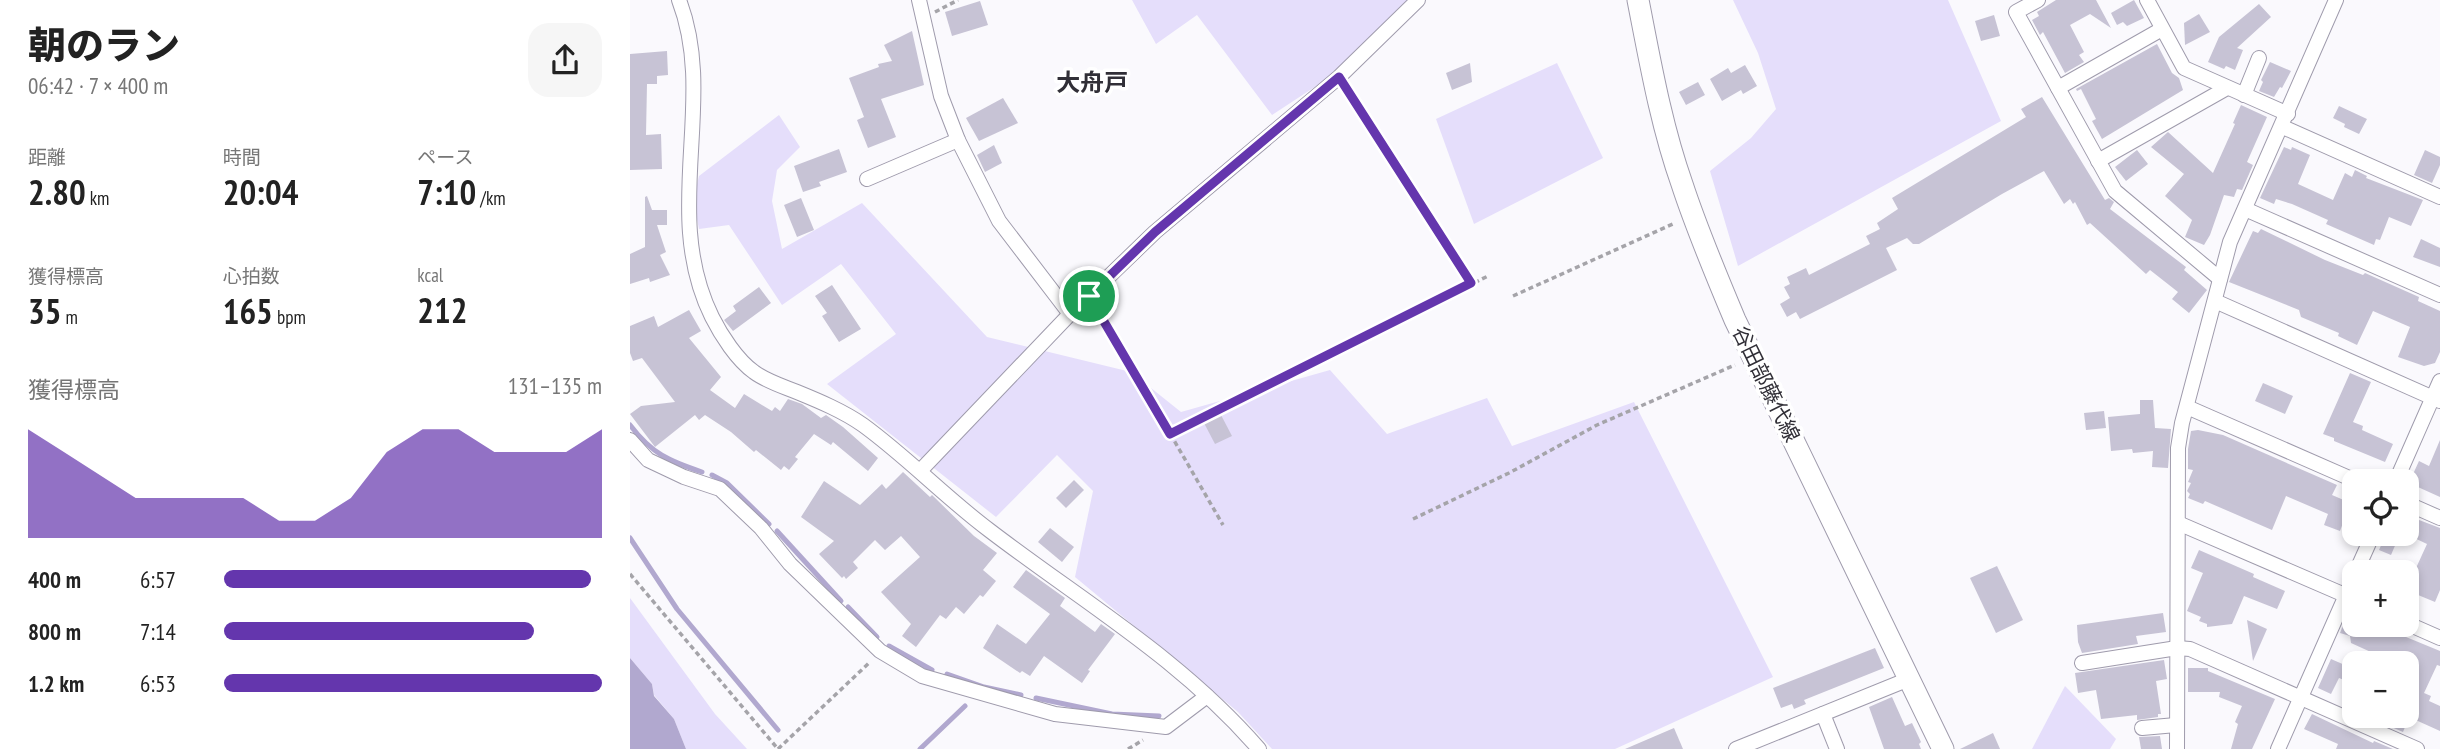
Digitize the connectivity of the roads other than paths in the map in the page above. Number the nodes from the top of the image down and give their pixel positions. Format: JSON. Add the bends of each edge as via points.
{"nodes":[{"id":1,"x":679,"y":0,"type":"edge"},
{"id":2,"x":919,"y":0,"type":"edge"},
{"id":3,"x":1418,"y":0,"type":"edge"},
{"id":4,"x":1638,"y":0,"type":"edge"},
{"id":5,"x":2038,"y":0,"type":"edge"},
{"id":6,"x":2147,"y":0,"type":"edge"},
{"id":7,"x":2336,"y":0,"type":"edge"},
{"id":8,"x":2162,"y":29,"type":"junction"},
{"id":9,"x":2259,"y":58,"type":"dead end"},
{"id":10,"x":2058,"y":88,"type":"junction"},
{"id":11,"x":2227,"y":88,"type":"junction"},
{"id":12,"x":2244,"y":95,"type":"junction"},
{"id":13,"x":2285,"y":120,"type":"junction"},
{"id":14,"x":958,"y":140,"type":"junction"},
{"id":15,"x":2098,"y":161,"type":"junction"},
{"id":16,"x":867,"y":180,"type":"dead end"},
{"id":17,"x":2440,"y":197,"type":"edge"},
{"id":18,"x":2245,"y":209,"type":"junction"},
{"id":19,"x":2220,"y":279,"type":"junction"},
{"id":20,"x":2440,"y":295,"type":"edge"},
{"id":21,"x":2215,"y":301,"type":"junction"},
{"id":22,"x":1070,"y":314,"type":"junction"},
{"id":23,"x":2440,"y":381,"type":"edge"},
{"id":24,"x":2436,"y":399,"type":"edge"},
{"id":25,"x":2187,"y":407,"type":"junction"},
{"id":26,"x":630,"y":440,"type":"edge"},
{"id":27,"x":2402,"y":469,"type":"edge"},
{"id":28,"x":920,"y":471,"type":"junction"},
{"id":29,"x":2342,"y":475,"type":"edge"},
{"id":30,"x":2419,"y":509,"type":"edge"},
{"id":31,"x":2440,"y":518,"type":"edge"},
{"id":32,"x":2178,"y":523,"type":"junction"},
{"id":33,"x":2342,"y":594,"type":"edge"},
{"id":34,"x":2342,"y":613,"type":"edge"},
{"id":35,"x":2419,"y":629,"type":"edge"},
{"id":36,"x":2440,"y":638,"type":"edge"},
{"id":37,"x":2177,"y":648,"type":"junction"},
{"id":38,"x":2082,"y":663,"type":"dead end"},
{"id":39,"x":1909,"y":680,"type":"junction"},
{"id":40,"x":1207,"y":696,"type":"junction"},
{"id":41,"x":2300,"y":698,"type":"junction"},
{"id":42,"x":1823,"y":714,"type":"junction"},
{"id":43,"x":2176,"y":725,"type":"junction"},
{"id":44,"x":2142,"y":728,"type":"dead end"},
{"id":45,"x":1259,"y":749,"type":"edge"},
{"id":46,"x":1736,"y":749,"type":"edge"},
{"id":47,"x":1837,"y":749,"type":"edge"},
{"id":48,"x":1943,"y":749,"type":"edge"},
{"id":49,"x":2177,"y":749,"type":"edge"},
{"id":50,"x":2278,"y":749,"type":"edge"},
{"id":51,"x":2417,"y":749,"type":"edge"}],
"edges":[{"from":1,"to":28,"type":"street","via":[[693,60],[690,244],[699,286],[713,320],[755,373],[862,425]]},
{"from":2,"to":14,"type":"street","via":[[941,96]]},
{"from":3,"to":22,"type":"street","via":[[1339,77],[1155,232]]},
{"from":4,"to":39,"type":"main road","name":"谷田部藤代線","via":[[1666,129],[1709,260]]},
{"from":5,"to":10,"type":"street","via":[[2016,12]]},
{"from":6,"to":8,"type":"street"},
{"from":7,"to":13,"type":"street"},
{"from":8,"to":10,"type":"street"},
{"from":8,"to":11,"type":"street","via":[[2184,68]]},
{"from":9,"to":12,"type":"street"},
{"from":10,"to":15,"type":"street"},
{"from":11,"to":12,"type":"street"},
{"from":11,"to":15,"type":"street"},
{"from":12,"to":13,"type":"street"},
{"from":13,"to":17,"type":"street"},
{"from":13,"to":18,"type":"street"},
{"from":14,"to":16,"type":"street"},
{"from":14,"to":22,"type":"street","via":[[999,221]]},
{"from":15,"to":19,"type":"street","via":[[2115,191]]},
{"from":18,"to":19,"type":"street"},
{"from":18,"to":20,"type":"street"},
{"from":19,"to":21,"type":"street"},
{"from":21,"to":24,"type":"street"},
{"from":21,"to":25,"type":"street"},
{"from":22,"to":28,"type":"street"},
{"from":23,"to":24,"type":"street"},
{"from":24,"to":27,"type":"street"},
{"from":25,"to":29,"type":"street"},
{"from":25,"to":32,"type":"street","via":[[2178,448]]},
{"from":26,"to":40,"type":"street","via":[[648,460],[720,489],[880,651],[922,676],[1055,714],[1166,727]]},
{"from":28,"to":40,"type":"street","via":[[989,530],[1120,624]]},
{"from":30,"to":31,"type":"street"},
{"from":32,"to":33,"type":"street"},
{"from":32,"to":37,"type":"street"},
{"from":34,"to":41,"type":"street"},
{"from":35,"to":36,"type":"street"},
{"from":37,"to":38,"type":"street"},
{"from":37,"to":41,"type":"street","via":[[2190,649]]},
{"from":37,"to":43,"type":"street"},
{"from":39,"to":42,"type":"street"},
{"from":39,"to":48,"type":"main road","name":"谷田部藤代線"},
{"from":40,"to":45,"type":"street"},
{"from":41,"to":50,"type":"street"},
{"from":41,"to":51,"type":"street"},
{"from":42,"to":46,"type":"street"},
{"from":42,"to":47,"type":"street"},
{"from":43,"to":44,"type":"street"},
{"from":43,"to":49,"type":"street"}]}
